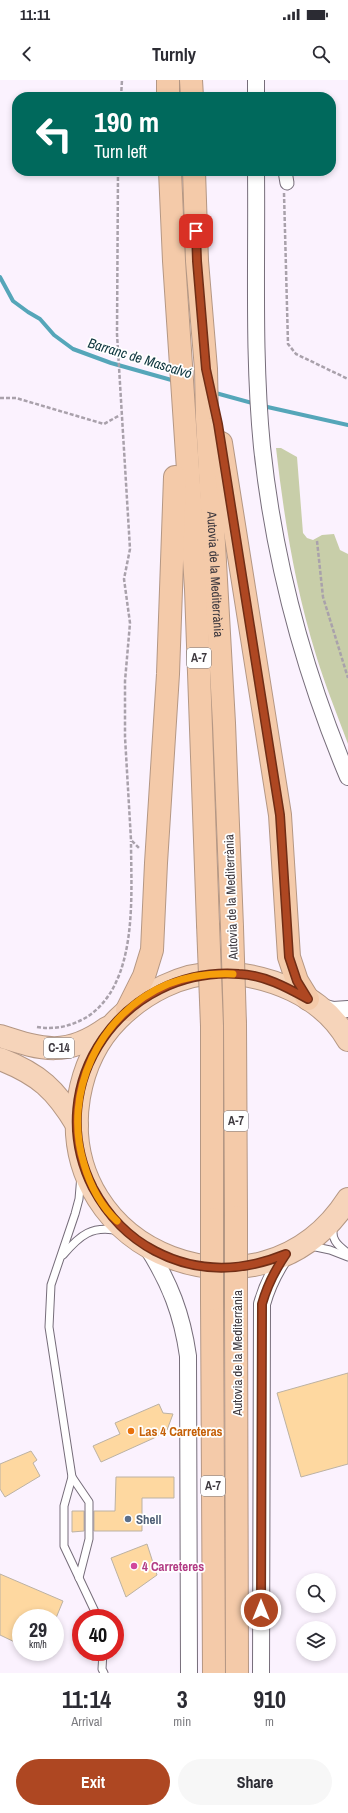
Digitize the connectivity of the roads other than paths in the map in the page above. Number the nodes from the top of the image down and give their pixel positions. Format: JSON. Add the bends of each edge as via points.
{"nodes":[{"id":1,"x":168,"y":80,"type":"edge"},
{"id":2,"x":192,"y":80,"type":"edge"},
{"id":3,"x":256,"y":80,"type":"edge"},
{"id":4,"x":168,"y":92,"type":"edge"},
{"id":5,"x":192,"y":92,"type":"edge"},
{"id":6,"x":256,"y":92,"type":"edge"},
{"id":7,"x":170,"y":176,"type":"edge"},
{"id":8,"x":194,"y":176,"type":"edge"},
{"id":9,"x":256,"y":176,"type":"edge"},
{"id":10,"x":180,"y":383,"type":"junction"},
{"id":11,"x":213,"y":422,"type":"junction"},
{"id":12,"x":348,"y":777,"type":"edge"},
{"id":13,"x":312,"y":1002,"type":"junction"},
{"id":14,"x":348,"y":1009,"type":"edge"},
{"id":15,"x":120,"y":1017,"type":"junction"},
{"id":16,"x":0,"y":1036,"type":"edge"},
{"id":17,"x":348,"y":1040,"type":"edge"},
{"id":18,"x":4,"y":1063,"type":"edge"},
{"id":19,"x":77,"y":1125,"type":"junction"},
{"id":20,"x":81,"y":1154,"type":"junction"},
{"id":21,"x":343,"y":1208,"type":"edge"},
{"id":22,"x":129,"y":1234,"type":"junction"},
{"id":23,"x":147,"y":1247,"type":"junction"},
{"id":24,"x":292,"y":1251,"type":"junction"},
{"id":25,"x":348,"y":1253,"type":"edge"},
{"id":26,"x":348,"y":1257,"type":"edge"},
{"id":27,"x":60,"y":1258,"type":"junction"},
{"id":28,"x":72,"y":1477,"type":"junction"},
{"id":29,"x":80,"y":1578,"type":"junction"},
{"id":30,"x":94,"y":1609,"type":"edge"},
{"id":31,"x":102,"y":1661,"type":"edge"},
{"id":32,"x":104,"y":1673,"type":"edge"},
{"id":33,"x":189,"y":1673,"type":"edge"},
{"id":34,"x":214,"y":1673,"type":"edge"},
{"id":35,"x":237,"y":1673,"type":"edge"},
{"id":36,"x":261,"y":1673,"type":"edge"}],
"edges":[{"from":1,"to":4,"type":"highway"},
{"from":2,"to":5,"type":"highway"},
{"from":3,"to":6,"type":"street"},
{"from":7,"to":10,"type":"highway","name":"Autovia de la Mediterrània","number":"A-7"},
{"from":8,"to":11,"type":"highway","name":"Autovia de la Mediterrània","number":"A-7","via":[[197,261]]},
{"from":9,"to":12,"type":"street","via":[[257,369],[262,448],[278,553],[296,625],[327,727]]},
{"from":10,"to":15,"type":"highway","via":[[174,430],[175,501],[168,674],[152,950],[149,963]]},
{"from":10,"to":34,"type":"highway","name":"Autovia de la Mediterrània","number":"A-7","bridge":true,"via":[[196,596],[212,1026]]},
{"from":11,"to":13,"type":"highway","via":[[280,815],[289,957],[297,981]]},
{"from":11,"to":35,"type":"highway","name":"Autovia de la Mediterrània","number":"A-7","bridge":true,"via":[[235,1024]]},
{"from":13,"to":14,"type":"street","via":[[333,1010]]},
{"from":13,"to":15,"type":"highway","number":"C-14","via":[[287,987],[264,978],[215,973],[168,984],[146,996]]},
{"from":13,"to":17,"type":"highway","number":"C-14","via":[[332,1020]]},
{"from":15,"to":16,"type":"highway","number":"C-14","via":[[101,1032],[77,1045],[56,1049],[30,1046]]},
{"from":15,"to":19,"type":"highway","number":"C-14","via":[[99,1043],[86,1070]]},
{"from":18,"to":19,"type":"highway","number":"C-14","via":[[28,1071],[52,1089]]},
{"from":19,"to":20,"type":"highway","number":"C-14"},
{"from":20,"to":22,"type":"highway","number":"C-14","via":[[88,1177],[99,1198],[112,1217]]},
{"from":20,"to":27,"type":"lane","via":[[79,1199]]},
{"from":21,"to":24,"type":"highway","number":"C-14","via":[[312,1239]]},
{"from":21,"to":25,"type":"lane","via":[[332,1235],[334,1242]]},
{"from":22,"to":23,"type":"highway","number":"C-14"},
{"from":22,"to":27,"type":"lane","via":[[109,1229],[87,1233],[76,1239]]},
{"from":23,"to":24,"type":"highway","number":"C-14","via":[[185,1263],[212,1268],[266,1262]]},
{"from":23,"to":33,"type":"street","via":[[172,1292],[182,1322],[188,1356]]},
{"from":24,"to":26,"type":"lane","via":[[313,1246]]},
{"from":24,"to":36,"type":"street","via":[[273,1275],[262,1304]]},
{"from":27,"to":28,"type":"lane","via":[[51,1286],[49,1327]]},
{"from":28,"to":29,"type":"lane","via":[[64,1506],[64,1546]]},
{"from":28,"to":29,"type":"lane","via":[[89,1502],[89,1539]]},
{"from":29,"to":30,"type":"lane"},
{"from":31,"to":32,"type":"lane"}]}
